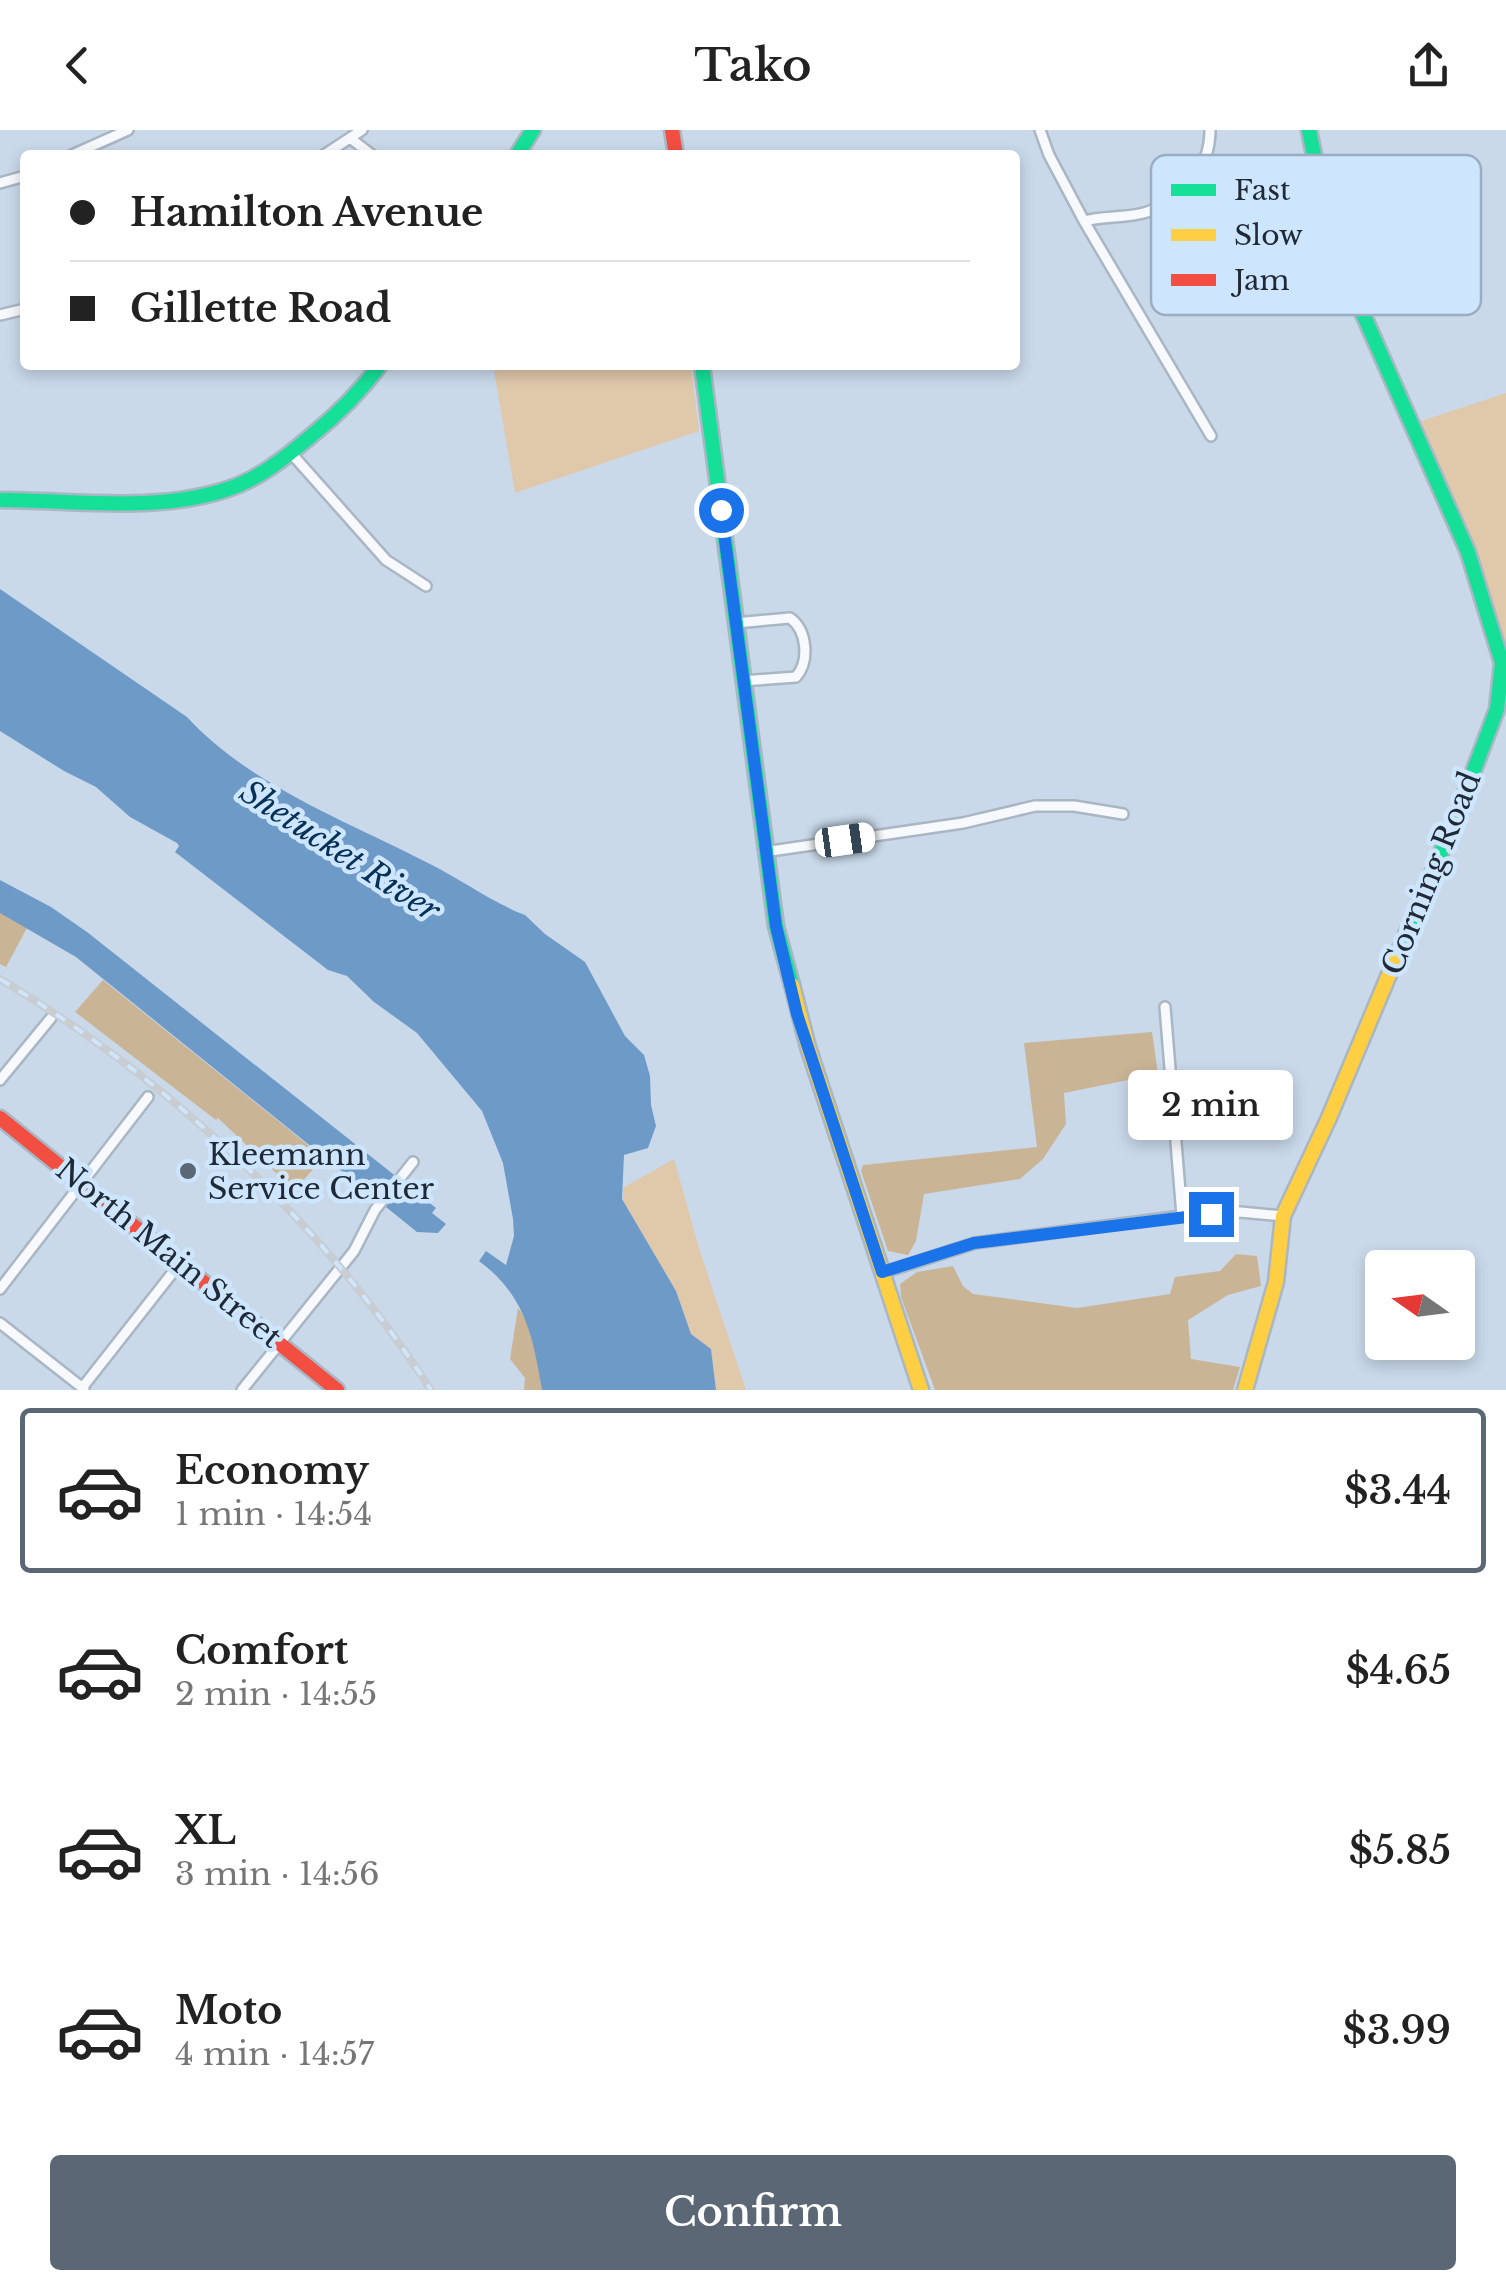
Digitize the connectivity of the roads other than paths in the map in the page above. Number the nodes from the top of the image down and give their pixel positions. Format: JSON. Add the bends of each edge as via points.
{"nodes":[{"id":1,"x":128,"y":130,"type":"edge"},
{"id":2,"x":362,"y":130,"type":"edge"},
{"id":3,"x":1040,"y":130,"type":"edge"},
{"id":4,"x":1210,"y":130,"type":"edge"},
{"id":5,"x":1309,"y":130,"type":"edge"},
{"id":6,"x":350,"y":138,"type":"junction"},
{"id":7,"x":83,"y":150,"type":"edge"},
{"id":8,"x":332,"y":150,"type":"edge"},
{"id":9,"x":366,"y":150,"type":"edge"},
{"id":10,"x":1206,"y":155,"type":"edge"},
{"id":11,"x":1314,"y":155,"type":"edge"},
{"id":12,"x":1151,"y":210,"type":"edge"},
{"id":13,"x":1084,"y":222,"type":"junction"},
{"id":14,"x":1363,"y":315,"type":"edge"},
{"id":15,"x":376,"y":370,"type":"edge"},
{"id":16,"x":703,"y":370,"type":"edge"},
{"id":17,"x":1211,"y":436,"type":"dead end"},
{"id":18,"x":291,"y":454,"type":"junction"},
{"id":19,"x":0,"y":500,"type":"edge"},
{"id":20,"x":426,"y":586,"type":"dead end"},
{"id":21,"x":735,"y":623,"type":"junction"},
{"id":22,"x":742,"y":681,"type":"junction"},
{"id":23,"x":1123,"y":814,"type":"dead end"},
{"id":24,"x":764,"y":852,"type":"junction"},
{"id":25,"x":1164,"y":1007,"type":"dead end"},
{"id":26,"x":51,"y":1018,"type":"dead end"},
{"id":27,"x":0,"y":1080,"type":"edge"},
{"id":28,"x":148,"y":1097,"type":"dead end"},
{"id":29,"x":0,"y":1118,"type":"edge"},
{"id":30,"x":412,"y":1162,"type":"dead end"},
{"id":31,"x":82,"y":1183,"type":"junction"},
{"id":32,"x":1182,"y":1216,"type":"junction"},
{"id":33,"x":1283,"y":1216,"type":"junction"},
{"id":34,"x":181,"y":1262,"type":"junction"},
{"id":35,"x":882,"y":1272,"type":"junction"},
{"id":36,"x":0,"y":1289,"type":"edge"},
{"id":37,"x":0,"y":1323,"type":"edge"},
{"id":38,"x":280,"y":1342,"type":"junction"},
{"id":39,"x":84,"y":1389,"type":"edge"},
{"id":40,"x":242,"y":1390,"type":"edge"},
{"id":41,"x":337,"y":1390,"type":"edge"},
{"id":42,"x":921,"y":1390,"type":"edge"},
{"id":43,"x":1245,"y":1390,"type":"edge"}],
"edges":[{"from":1,"to":7,"type":"street"},
{"from":2,"to":6,"type":"street"},
{"from":3,"to":13,"type":"street"},
{"from":4,"to":10,"type":"street"},
{"from":5,"to":11,"type":"street","name":"Corning Road"},
{"from":6,"to":8,"type":"street"},
{"from":6,"to":9,"type":"street"},
{"from":12,"to":13,"type":"street"},
{"from":13,"to":17,"type":"street"},
{"from":14,"to":33,"type":"street","name":"Corning Road","via":[[1468,552],[1502,663],[1496,709],[1455,820]]},
{"from":15,"to":18,"type":"street","via":[[340,413]]},
{"from":16,"to":21,"type":"street"},
{"from":18,"to":19,"type":"street","via":[[250,479],[202,496]]},
{"from":18,"to":20,"type":"street","via":[[386,560]]},
{"from":21,"to":22,"type":"street"},
{"from":21,"to":22,"type":"street","via":[[790,618],[804,642],[796,677]]},
{"from":22,"to":24,"type":"street"},
{"from":23,"to":24,"type":"street","via":[[1035,806]]},
{"from":24,"to":35,"type":"street","via":[[797,1014]]},
{"from":25,"to":32,"type":"street"},
{"from":26,"to":27,"type":"street"},
{"from":28,"to":31,"type":"street"},
{"from":29,"to":31,"type":"street","name":"North Main Street"},
{"from":30,"to":38,"type":"street","via":[[354,1251]]},
{"from":31,"to":34,"type":"street","name":"North Main Street"},
{"from":31,"to":36,"type":"street"},
{"from":32,"to":33,"type":"street"},
{"from":32,"to":35,"type":"street","via":[[974,1243]]},
{"from":33,"to":43,"type":"street","name":"Corning Road","via":[[1276,1282]]},
{"from":34,"to":38,"type":"street","name":"North Main Street"},
{"from":34,"to":39,"type":"street"},
{"from":35,"to":42,"type":"street"},
{"from":37,"to":39,"type":"street"},
{"from":38,"to":40,"type":"street"},
{"from":38,"to":41,"type":"street","name":"North Main Street"}]}
